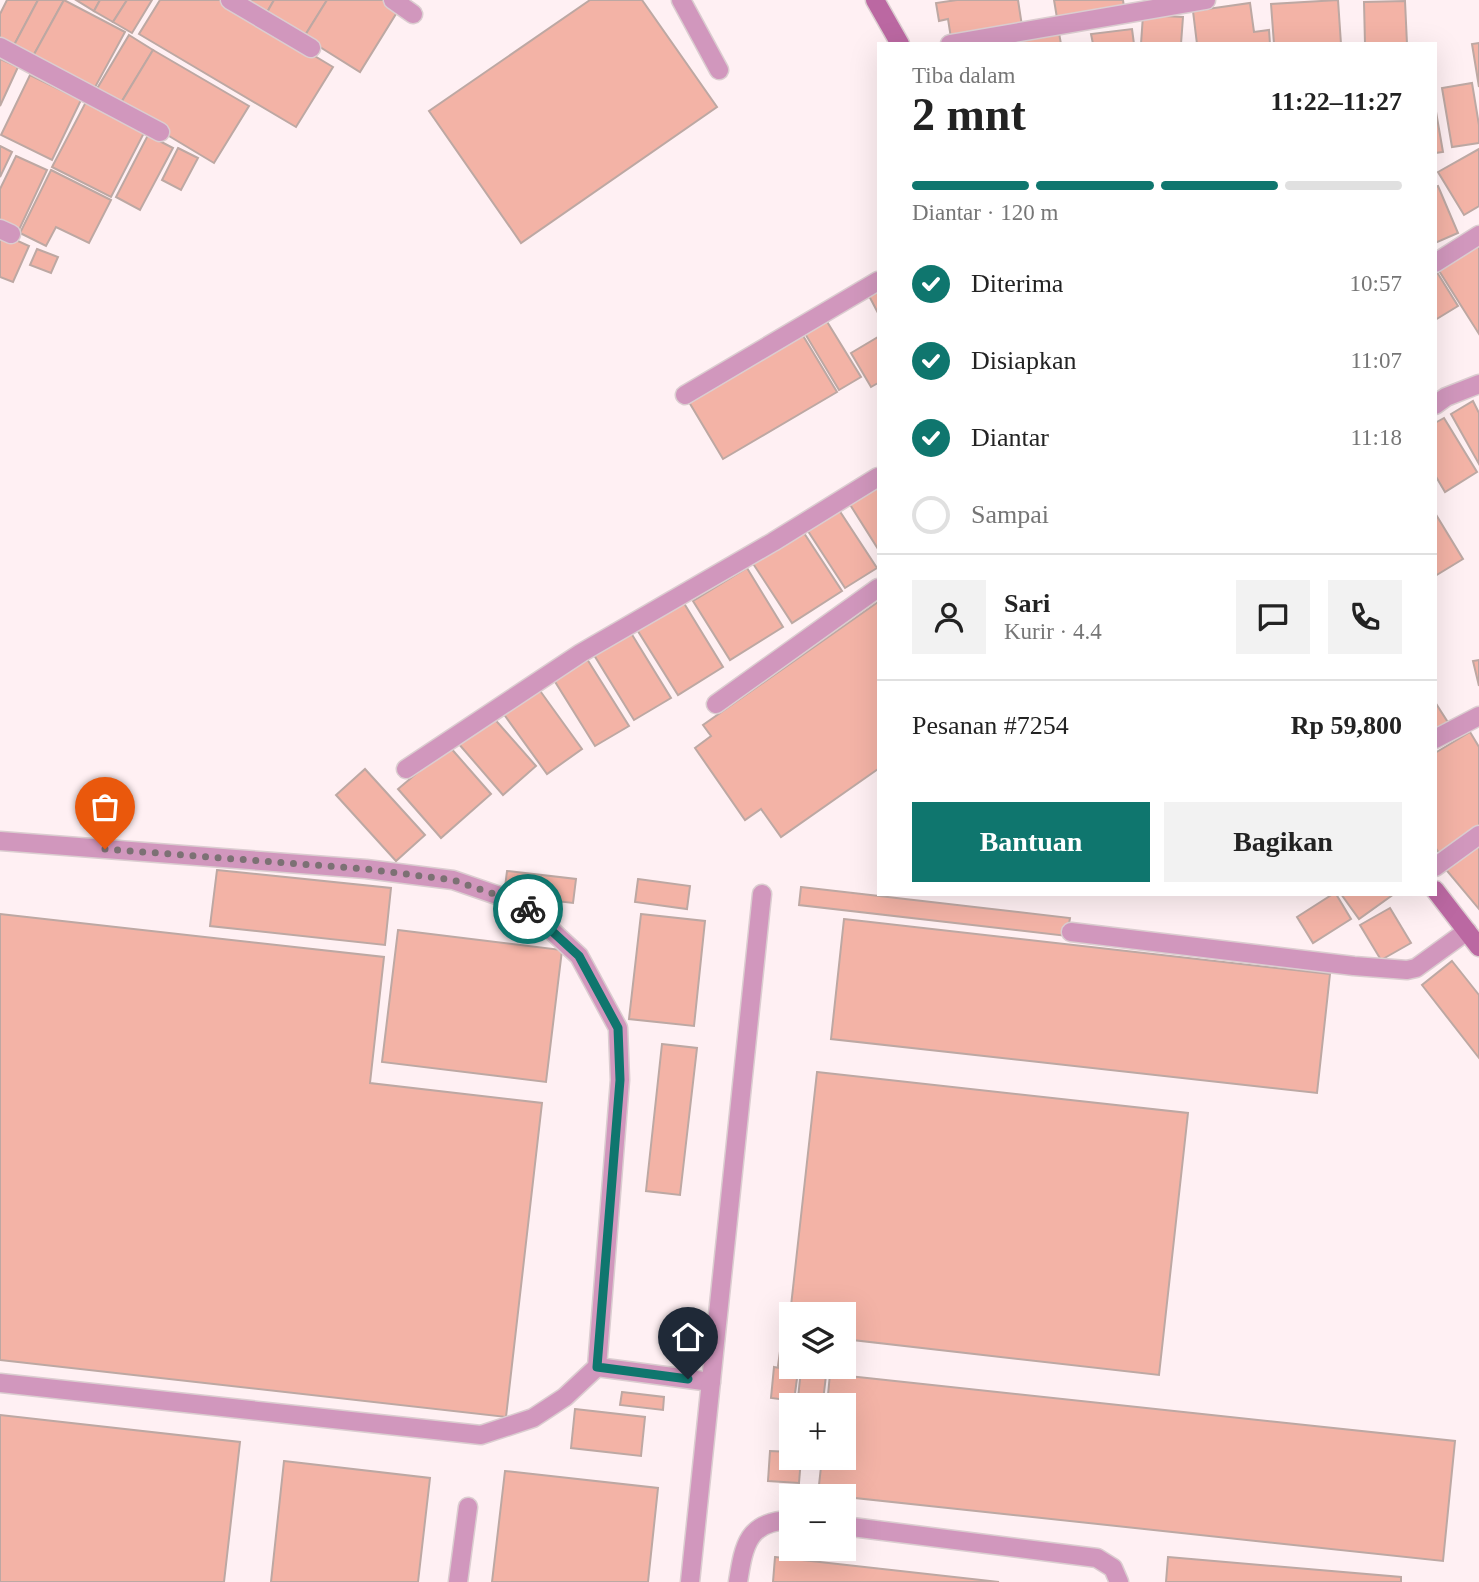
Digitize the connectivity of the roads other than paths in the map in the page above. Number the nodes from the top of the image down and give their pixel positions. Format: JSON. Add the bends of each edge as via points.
{"nodes":[{"id":1,"x":230,"y":0,"type":"edge"},
{"id":2,"x":393,"y":0,"type":"edge"},
{"id":3,"x":681,"y":0,"type":"edge"},
{"id":4,"x":875,"y":0,"type":"edge"},
{"id":5,"x":1206,"y":0,"type":"edge"},
{"id":6,"x":413,"y":14,"type":"dead end"},
{"id":7,"x":899,"y":42,"type":"edge"},
{"id":8,"x":962,"y":42,"type":"edge"},
{"id":9,"x":0,"y":47,"type":"edge"},
{"id":10,"x":311,"y":48,"type":"dead end"},
{"id":11,"x":719,"y":70,"type":"dead end"},
{"id":12,"x":160,"y":132,"type":"dead end"},
{"id":13,"x":1479,"y":234,"type":"edge"},
{"id":14,"x":1437,"y":262,"type":"edge"},
{"id":15,"x":877,"y":282,"type":"edge"},
{"id":16,"x":1479,"y":384,"type":"edge"},
{"id":17,"x":685,"y":395,"type":"dead end"},
{"id":18,"x":1437,"y":404,"type":"edge"},
{"id":19,"x":877,"y":478,"type":"edge"},
{"id":20,"x":877,"y":589,"type":"edge"},
{"id":21,"x":716,"y":704,"type":"dead end"},
{"id":22,"x":1479,"y":716,"type":"edge"},
{"id":23,"x":1437,"y":738,"type":"edge"},
{"id":24,"x":406,"y":769,"type":"dead end"},
{"id":25,"x":1479,"y":835,"type":"edge"},
{"id":26,"x":0,"y":841,"type":"edge"},
{"id":27,"x":1437,"y":866,"type":"edge"},
{"id":28,"x":1437,"y":893,"type":"edge"},
{"id":29,"x":762,"y":894,"type":"dead end"},
{"id":30,"x":1466,"y":931,"type":"junction"},
{"id":31,"x":1072,"y":932,"type":"dead end"},
{"id":32,"x":1479,"y":947,"type":"edge"},
{"id":33,"x":597,"y":1367,"type":"junction"},
{"id":34,"x":711,"y":1382,"type":"junction"},
{"id":35,"x":0,"y":1383,"type":"edge"},
{"id":36,"x":468,"y":1507,"type":"dead end"},
{"id":37,"x":779,"y":1521,"type":"edge"},
{"id":38,"x":856,"y":1528,"type":"edge"},
{"id":39,"x":458,"y":1582,"type":"edge"},
{"id":40,"x":690,"y":1582,"type":"edge"},
{"id":41,"x":738,"y":1582,"type":"edge"},
{"id":42,"x":1119,"y":1582,"type":"edge"}],
"edges":[{"from":1,"to":10,"type":"street"},
{"from":2,"to":6,"type":"street"},
{"from":3,"to":11,"type":"street"},
{"from":4,"to":7,"type":"street"},
{"from":5,"to":8,"type":"street"},
{"from":9,"to":12,"type":"street"},
{"from":13,"to":14,"type":"street"},
{"from":15,"to":17,"type":"street"},
{"from":16,"to":18,"type":"street"},
{"from":19,"to":24,"type":"street","via":[[581,653]]},
{"from":20,"to":21,"type":"street"},
{"from":22,"to":23,"type":"street"},
{"from":25,"to":27,"type":"street"},
{"from":26,"to":33,"type":"street","via":[[391,872],[453,880],[523,904],[579,956],[618,1028],[620,1080]]},
{"from":28,"to":30,"type":"street"},
{"from":29,"to":34,"type":"street"},
{"from":30,"to":31,"type":"street","via":[[1407,970]]},
{"from":30,"to":32,"type":"street"},
{"from":33,"to":34,"type":"street"},
{"from":33,"to":35,"type":"street","via":[[565,1398],[533,1418],[481,1435]]},
{"from":34,"to":40,"type":"street"},
{"from":36,"to":39,"type":"street"},
{"from":37,"to":41,"type":"street","via":[[754,1531],[742,1554]]},
{"from":38,"to":42,"type":"street","via":[[1097,1558],[1114,1568]]}]}
